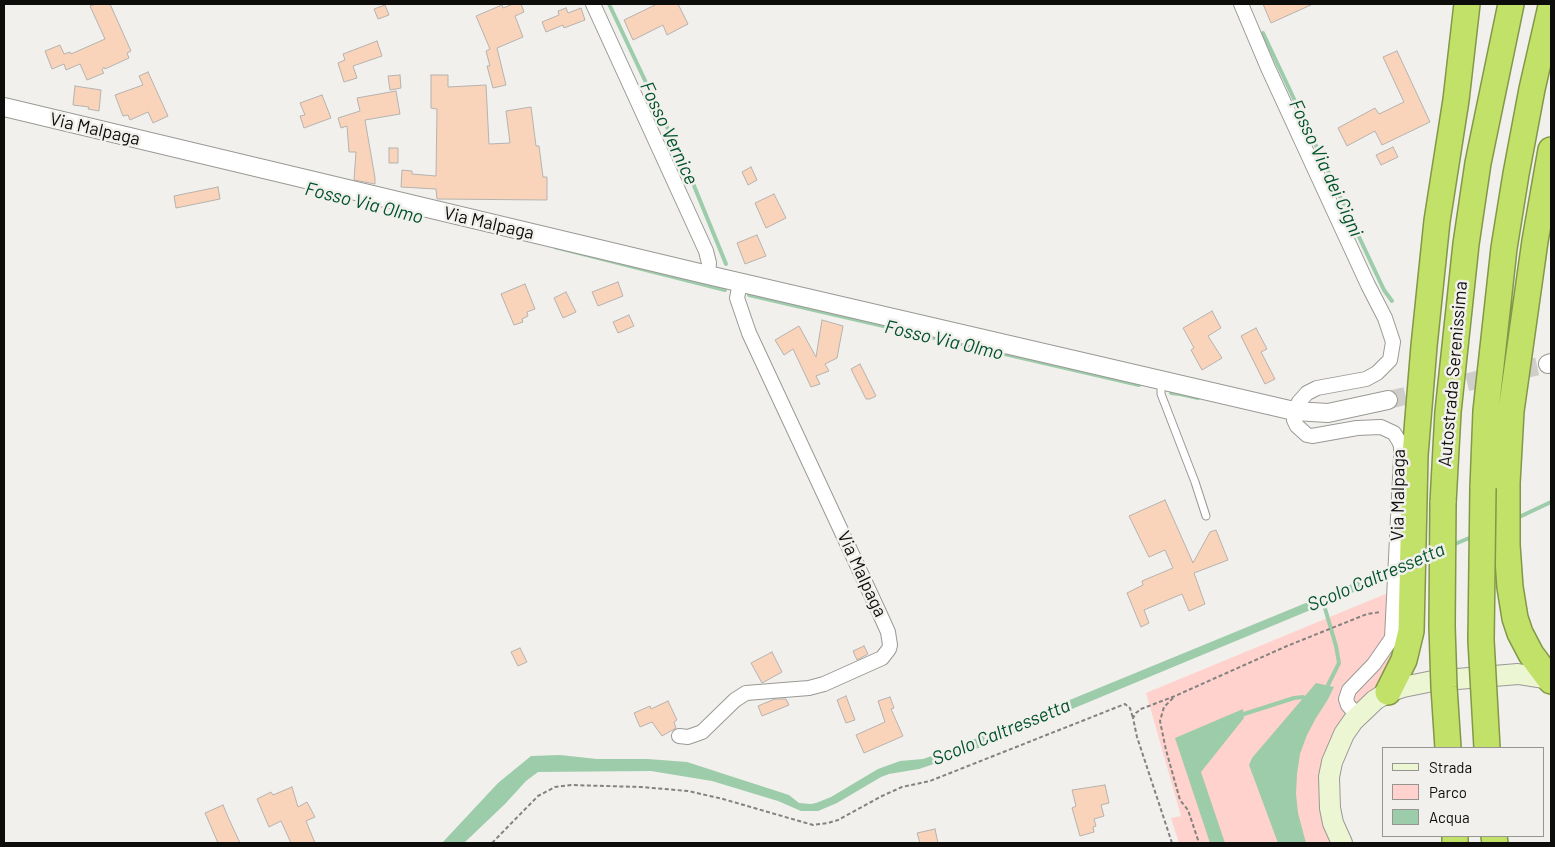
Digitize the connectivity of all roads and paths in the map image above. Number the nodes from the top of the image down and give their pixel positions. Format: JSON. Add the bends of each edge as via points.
{"nodes":[{"id":1,"x":593,"y":4,"type":"edge"},
{"id":2,"x":1241,"y":4,"type":"edge"},
{"id":3,"x":1467,"y":4,"type":"edge"},
{"id":4,"x":1511,"y":4,"type":"edge"},
{"id":5,"x":1551,"y":6,"type":"edge"},
{"id":6,"x":4,"y":107,"type":"edge"},
{"id":7,"x":1551,"y":150,"type":"edge"},
{"id":8,"x":708,"y":275,"type":"junction"},
{"id":9,"x":740,"y":283,"type":"junction"},
{"id":10,"x":1161,"y":380,"type":"junction"},
{"id":11,"x":1388,"y":400,"type":"tunnel mouth"},
{"id":12,"x":1294,"y":412,"type":"junction"},
{"id":13,"x":1206,"y":516,"type":"dead end"},
{"id":14,"x":1405,"y":548,"type":"junction"},
{"id":15,"x":1400,"y":600,"type":"junction"},
{"id":16,"x":1551,"y":681,"type":"edge"},
{"id":17,"x":1388,"y":692,"type":"junction"},
{"id":18,"x":1175,"y":696,"type":"junction"},
{"id":19,"x":1358,"y":716,"type":"junction"},
{"id":20,"x":1133,"y":718,"type":"junction"},
{"id":21,"x":679,"y":736,"type":"dead end"},
{"id":22,"x":1448,"y":747,"type":"edge"},
{"id":23,"x":1487,"y":747,"type":"edge"},
{"id":24,"x":492,"y":843,"type":"edge"},
{"id":25,"x":1172,"y":843,"type":"edge"},
{"id":26,"x":1199,"y":843,"type":"edge"},
{"id":27,"x":1342,"y":843,"type":"edge"}],
"edges":[{"from":1,"to":8,"type":"street","via":[[706,252]]},
{"from":2,"to":12,"type":"street","via":[[1394,342],[1390,360],[1377,373],[1366,379],[1316,388],[1298,402]]},
{"from":3,"to":14,"type":"highway","via":[[1437,221]]},
{"from":4,"to":22,"type":"highway","name":"Autostrada Serenissima","bridge":true,"via":[[1478,164],[1448,412],[1443,503],[1442,635]]},
{"from":5,"to":23,"type":"highway","name":"Autostrada Serenissima","bridge":true,"via":[[1530,99],[1504,248],[1486,411],[1481,640]]},
{"from":6,"to":8,"type":"street","name":"Via Malpaga"},
{"from":7,"to":16,"type":"highway","via":[[1511,411],[1506,545],[1515,618],[1531,654]]},
{"from":8,"to":9,"type":"street","name":"Via Malpaga"},
{"from":9,"to":10,"type":"street","name":"Via Malpaga"},
{"from":9,"to":21,"type":"street","name":"Via Malpaga","via":[[737,298],[749,333],[880,612],[890,644],[886,654],[876,661],[824,684],[746,693],[734,700],[702,732],[688,737]]},
{"from":10,"to":12,"type":"street","name":"Via Malpaga"},
{"from":10,"to":13,"type":"lane","via":[[1161,394]]},
{"from":11,"to":12,"type":"street","name":"Via Malpaga","via":[[1328,413]]},
{"from":12,"to":14,"type":"street","name":"Via Malpaga","via":[[1297,426],[1307,435],[1380,427],[1397,437],[1402,458]]},
{"from":14,"to":15,"type":"highway"},
{"from":15,"to":17,"type":"highway","via":[[1411,631],[1404,660]]},
{"from":15,"to":18,"type":"path"},
{"from":15,"to":19,"type":"street","via":[[1392,638],[1374,664],[1349,690],[1348,705]]},
{"from":16,"to":17,"type":"main road","via":[[1505,674],[1433,681]]},
{"from":17,"to":19,"type":"main road"},
{"from":18,"to":20,"type":"path","via":[[1141,709]]},
{"from":18,"to":26,"type":"path","via":[[1164,707],[1160,721],[1180,800],[1188,810]]},
{"from":19,"to":27,"type":"main road","via":[[1337,748],[1329,777],[1330,808]]},
{"from":20,"to":24,"type":"path","via":[[1125,704],[939,778],[902,787],[828,824],[813,825],[688,791],[641,786],[571,785],[555,786],[538,796]]},
{"from":20,"to":25,"type":"path"}]}
